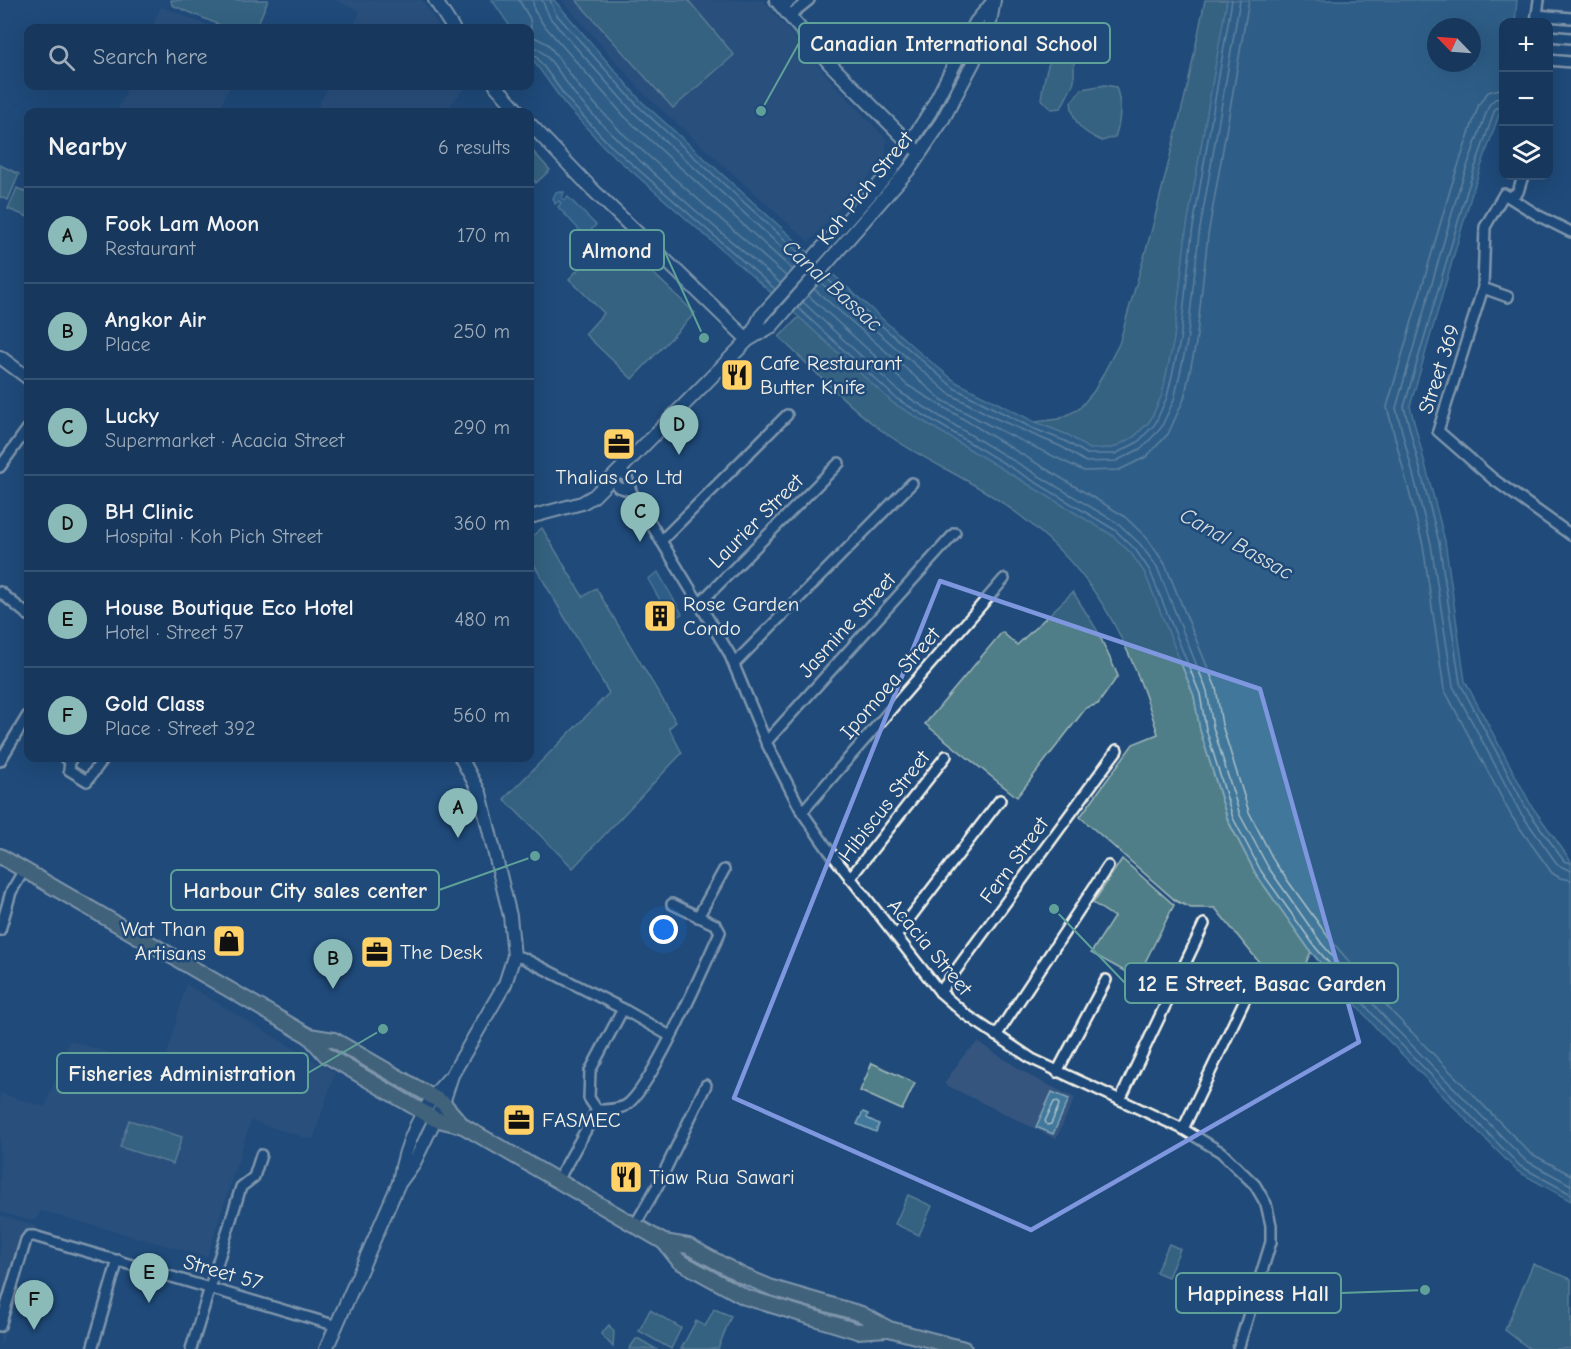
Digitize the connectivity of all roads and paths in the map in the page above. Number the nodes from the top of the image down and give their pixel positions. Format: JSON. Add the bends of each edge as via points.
{"nodes":[{"id":1,"x":435,"y":0,"type":"edge"},
{"id":2,"x":809,"y":0,"type":"edge"},
{"id":3,"x":1539,"y":0,"type":"edge"},
{"id":4,"x":993,"y":2,"type":"edge"},
{"id":5,"x":785,"y":6,"type":"edge"},
{"id":6,"x":1537,"y":18,"type":"edge"},
{"id":7,"x":1571,"y":18,"type":"edge"},
{"id":8,"x":1553,"y":19,"type":"edge"},
{"id":9,"x":450,"y":24,"type":"edge"},
{"id":10,"x":1553,"y":36,"type":"edge"},
{"id":11,"x":1571,"y":38,"type":"edge"},
{"id":12,"x":1553,"y":60,"type":"edge"},
{"id":13,"x":1571,"y":62,"type":"edge"},
{"id":14,"x":500,"y":90,"type":"edge"},
{"id":15,"x":515,"y":108,"type":"edge"},
{"id":16,"x":534,"y":128,"type":"edge"},
{"id":17,"x":909,"y":145,"type":"junction"},
{"id":18,"x":921,"y":154,"type":"junction"},
{"id":19,"x":1522,"y":180,"type":"edge"},
{"id":20,"x":1510,"y":197,"type":"junction"},
{"id":21,"x":1571,"y":231,"type":"edge"},
{"id":22,"x":1483,"y":288,"type":"junction"},
{"id":23,"x":1508,"y":297,"type":"dead end"},
{"id":24,"x":748,"y":340,"type":"junction"},
{"id":25,"x":0,"y":357,"type":"edge"},
{"id":26,"x":24,"y":375,"type":"edge"},
{"id":27,"x":787,"y":415,"type":"dead end"},
{"id":28,"x":24,"y":434,"type":"edge"},
{"id":29,"x":839,"y":463,"type":"dead end"},
{"id":30,"x":0,"y":467,"type":"edge"},
{"id":31,"x":620,"y":470,"type":"junction"},
{"id":32,"x":611,"y":479,"type":"junction"},
{"id":33,"x":912,"y":483,"type":"dead end"},
{"id":34,"x":631,"y":491,"type":"junction"},
{"id":35,"x":534,"y":516,"type":"edge"},
{"id":36,"x":955,"y":533,"type":"dead end"},
{"id":37,"x":1571,"y":535,"type":"edge"},
{"id":38,"x":661,"y":541,"type":"junction"},
{"id":39,"x":1004,"y":579,"type":"dead end"},
{"id":40,"x":0,"y":592,"type":"edge"},
{"id":41,"x":699,"y":604,"type":"junction"},
{"id":42,"x":24,"y":612,"type":"edge"},
{"id":43,"x":734,"y":664,"type":"junction"},
{"id":44,"x":24,"y":722,"type":"edge"},
{"id":45,"x":766,"y":742,"type":"junction"},
{"id":46,"x":1117,"y":750,"type":"dead end"},
{"id":47,"x":946,"y":756,"type":"dead end"},
{"id":48,"x":0,"y":761,"type":"edge"},
{"id":49,"x":70,"y":762,"type":"edge"},
{"id":50,"x":101,"y":762,"type":"edge"},
{"id":51,"x":462,"y":762,"type":"edge"},
{"id":52,"x":1000,"y":800,"type":"dead end"},
{"id":53,"x":802,"y":812,"type":"junction"},
{"id":54,"x":0,"y":856,"type":"edge"},
{"id":55,"x":1108,"y":866,"type":"dead end"},
{"id":56,"x":24,"y":870,"type":"junction"},
{"id":57,"x":724,"y":870,"type":"dead end"},
{"id":58,"x":850,"y":878,"type":"junction"},
{"id":59,"x":672,"y":904,"type":"dead end"},
{"id":60,"x":698,"y":916,"type":"junction"},
{"id":61,"x":1204,"y":924,"type":"dead end"},
{"id":62,"x":0,"y":930,"type":"edge"},
{"id":63,"x":896,"y":936,"type":"junction"},
{"id":64,"x":514,"y":956,"type":"junction"},
{"id":65,"x":1258,"y":972,"type":"dead end"},
{"id":66,"x":1106,"y":980,"type":"dead end"},
{"id":67,"x":940,"y":992,"type":"junction"},
{"id":68,"x":623,"y":1009,"type":"junction"},
{"id":69,"x":309,"y":1036,"type":"junction"},
{"id":70,"x":670,"y":1036,"type":"junction"},
{"id":71,"x":996,"y":1036,"type":"junction"},
{"id":72,"x":1057,"y":1072,"type":"junction"},
{"id":73,"x":706,"y":1084,"type":"dead end"},
{"id":74,"x":437,"y":1100,"type":"junction"},
{"id":75,"x":1120,"y":1100,"type":"junction"},
{"id":76,"x":597,"y":1110,"type":"junction"},
{"id":77,"x":429,"y":1116,"type":"junction"},
{"id":78,"x":464,"y":1126,"type":"junction"},
{"id":79,"x":1183,"y":1129,"type":"junction"},
{"id":80,"x":261,"y":1155,"type":"dead end"},
{"id":81,"x":558,"y":1180,"type":"junction"},
{"id":82,"x":635,"y":1225,"type":"junction"},
{"id":83,"x":118,"y":1260,"type":"junction"},
{"id":84,"x":210,"y":1287,"type":"junction"},
{"id":85,"x":0,"y":1326,"type":"edge"},
{"id":86,"x":337,"y":1326,"type":"junction"},
{"id":87,"x":92,"y":1349,"type":"edge"},
{"id":88,"x":191,"y":1349,"type":"edge"},
{"id":89,"x":327,"y":1349,"type":"edge"},
{"id":90,"x":964,"y":1349,"type":"edge"},
{"id":91,"x":1238,"y":1349,"type":"edge"}],
"edges":[{"from":1,"to":9,"type":"main road"},
{"from":2,"to":5,"type":"street"},
{"from":3,"to":6,"type":"street"},
{"from":4,"to":17,"type":"main road","name":"Koh Pich Street","via":[[976,22]]},
{"from":4,"to":18,"type":"main road","name":"Koh Pich Street","via":[[988,28],[973,63]]},
{"from":5,"to":17,"type":"main road","via":[[843,78]]},
{"from":7,"to":8,"type":"street"},
{"from":10,"to":11,"type":"street"},
{"from":12,"to":13,"type":"street"},
{"from":14,"to":15,"type":"main road"},
{"from":16,"to":24,"type":"main road"},
{"from":17,"to":18,"type":"main road"},
{"from":17,"to":24,"type":"main road","name":"Koh Pich Street","via":[[891,171],[761,316]]},
{"from":18,"to":24,"type":"main road","name":"Koh Pich Street","via":[[772,326]]},
{"from":19,"to":20,"type":"street","via":[[1518,192]]},
{"from":20,"to":21,"type":"street"},
{"from":20,"to":22,"type":"street","name":"Street 369","via":[[1504,194],[1485,226]]},
{"from":22,"to":23,"type":"street"},
{"from":22,"to":37,"type":"street","name":"Street 369","via":[[1438,431],[1493,479]]},
{"from":24,"to":31,"type":"main road","name":"Koh Pich Street"},
{"from":25,"to":26,"type":"main road"},
{"from":27,"to":38,"type":"street"},
{"from":28,"to":30,"type":"street"},
{"from":29,"to":41,"type":"street","name":"Laurier Street"},
{"from":31,"to":32,"type":"main road","name":"Koh Pich Street"},
{"from":31,"to":34,"type":"street","name":"Acacia Street"},
{"from":32,"to":34,"type":"street","name":"Acacia Street","via":[[618,487]]},
{"from":32,"to":35,"type":"main road","name":"Koh Pich Street","via":[[582,503]]},
{"from":33,"to":43,"type":"street"},
{"from":34,"to":38,"type":"street","name":"Acacia Street"},
{"from":36,"to":45,"type":"street","name":"Jasmine Street"},
{"from":38,"to":41,"type":"street","name":"Acacia Street"},
{"from":39,"to":53,"type":"street","name":"Ipomoea Street"},
{"from":40,"to":42,"type":"street"},
{"from":41,"to":43,"type":"street","name":"Acacia Street"},
{"from":43,"to":45,"type":"street","name":"Acacia Street"},
{"from":44,"to":48,"type":"street"},
{"from":45,"to":53,"type":"street","name":"Acacia Street"},
{"from":46,"to":67,"type":"street","name":"Fern Street"},
{"from":47,"to":58,"type":"street","name":"Hibiscus Street"},
{"from":49,"to":50,"type":"street","via":[[69,770],[87,781]]},
{"from":51,"to":64,"type":"main road","via":[[480,793],[510,916]]},
{"from":52,"to":63,"type":"street"},
{"from":53,"to":58,"type":"street","name":"Acacia Street"},
{"from":54,"to":56,"type":"main road"},
{"from":55,"to":71,"type":"street"},
{"from":56,"to":62,"type":"street","via":[[11,892]]},
{"from":56,"to":69,"type":"main road"},
{"from":57,"to":60,"type":"street"},
{"from":58,"to":63,"type":"street","name":"Acacia Street"},
{"from":59,"to":60,"type":"street"},
{"from":60,"to":70,"type":"street","via":[[720,932]]},
{"from":61,"to":75,"type":"street"},
{"from":63,"to":67,"type":"street","name":"Acacia Street"},
{"from":64,"to":68,"type":"street"},
{"from":64,"to":74,"type":"main road","via":[[505,984]]},
{"from":65,"to":79,"type":"street"},
{"from":66,"to":72,"type":"street"},
{"from":67,"to":71,"type":"street","name":"Acacia Street"},
{"from":68,"to":70,"type":"street"},
{"from":68,"to":76,"type":"street","via":[[590,1071],[589,1098]]},
{"from":69,"to":74,"type":"main road","via":[[334,1040]]},
{"from":69,"to":77,"type":"main road","via":[[326,1055]]},
{"from":70,"to":76,"type":"street","via":[[635,1097],[624,1106]]},
{"from":71,"to":72,"type":"street","name":"Acacia Street"},
{"from":72,"to":75,"type":"street","name":"Acacia Street"},
{"from":73,"to":82,"type":"street"},
{"from":74,"to":77,"type":"main road"},
{"from":74,"to":78,"type":"main road"},
{"from":75,"to":79,"type":"street","name":"Acacia Street"},
{"from":76,"to":81,"type":"street"},
{"from":77,"to":78,"type":"main road"},
{"from":77,"to":86,"type":"main road","via":[[402,1158],[398,1185]]},
{"from":78,"to":81,"type":"main road"},
{"from":79,"to":91,"type":"street","name":"Acacia Street","via":[[1240,1168],[1266,1204],[1271,1242]]},
{"from":80,"to":84,"type":"street","via":[[254,1177],[242,1187]]},
{"from":81,"to":82,"type":"main road"},
{"from":82,"to":90,"type":"main road","via":[[664,1242],[679,1261],[765,1305],[856,1330],[889,1329]]},
{"from":83,"to":84,"type":"street","name":"Street 57"},
{"from":83,"to":85,"type":"street","name":"Street 57","via":[[29,1236]]},
{"from":83,"to":87,"type":"street"},
{"from":84,"to":86,"type":"street","name":"Street 57"},
{"from":84,"to":88,"type":"street"},
{"from":86,"to":89,"type":"main road"}]}
